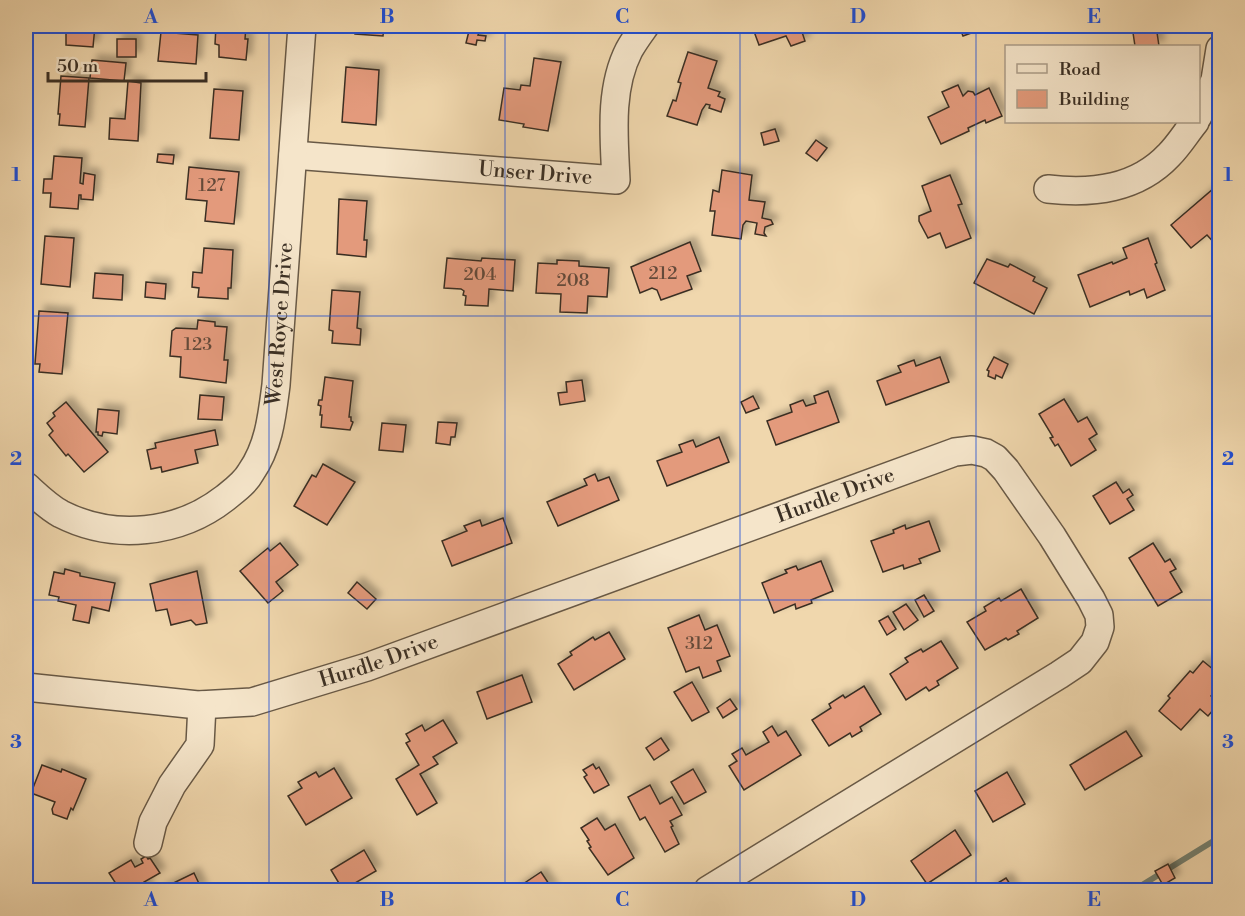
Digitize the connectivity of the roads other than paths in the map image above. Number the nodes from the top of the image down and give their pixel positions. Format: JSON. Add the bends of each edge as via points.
{"nodes":[{"id":1,"x":302,"y":26,"type":"edge"},
{"id":2,"x":645,"y":26,"type":"edge"},
{"id":3,"x":1220,"y":49,"type":"edge"},
{"id":4,"x":1200,"y":112,"type":"edge"},
{"id":5,"x":1194,"y":123,"type":"edge"},
{"id":6,"x":293,"y":155,"type":"junction"},
{"id":7,"x":1048,"y":189,"type":"dead end"},
{"id":8,"x":26,"y":486,"type":"edge"},
{"id":9,"x":26,"y":687,"type":"edge"},
{"id":10,"x":202,"y":705,"type":"junction"},
{"id":11,"x":148,"y":843,"type":"dead end"},
{"id":12,"x":708,"y":891,"type":"edge"}],
"edges":[{"from":1,"to":6,"type":"street","name":"West Royce Drive"},
{"from":2,"to":6,"type":"street","name":"Unser Drive","via":[[630,49],[617,87],[613,128],[616,180]]},
{"from":3,"to":4,"type":"street","via":[[1215,80]]},
{"from":5,"to":7,"type":"street","via":[[1168,157],[1131,182],[1086,191]]},
{"from":6,"to":8,"type":"street","name":"West Royce Drive","via":[[276,386],[269,436],[252,472],[214,506],[178,524],[157,529],[122,530],[89,525],[61,514]]},
{"from":9,"to":10,"type":"street","name":"Hurdle Drive"},
{"from":10,"to":11,"type":"street","via":[[200,745],[172,785],[153,822]]},
{"from":10,"to":12,"type":"street","name":"Hurdle Drive","via":[[252,702],[367,667],[955,453],[972,450],[995,458],[1091,598],[1099,615],[1095,642],[1080,661],[1059,675]]}]}
